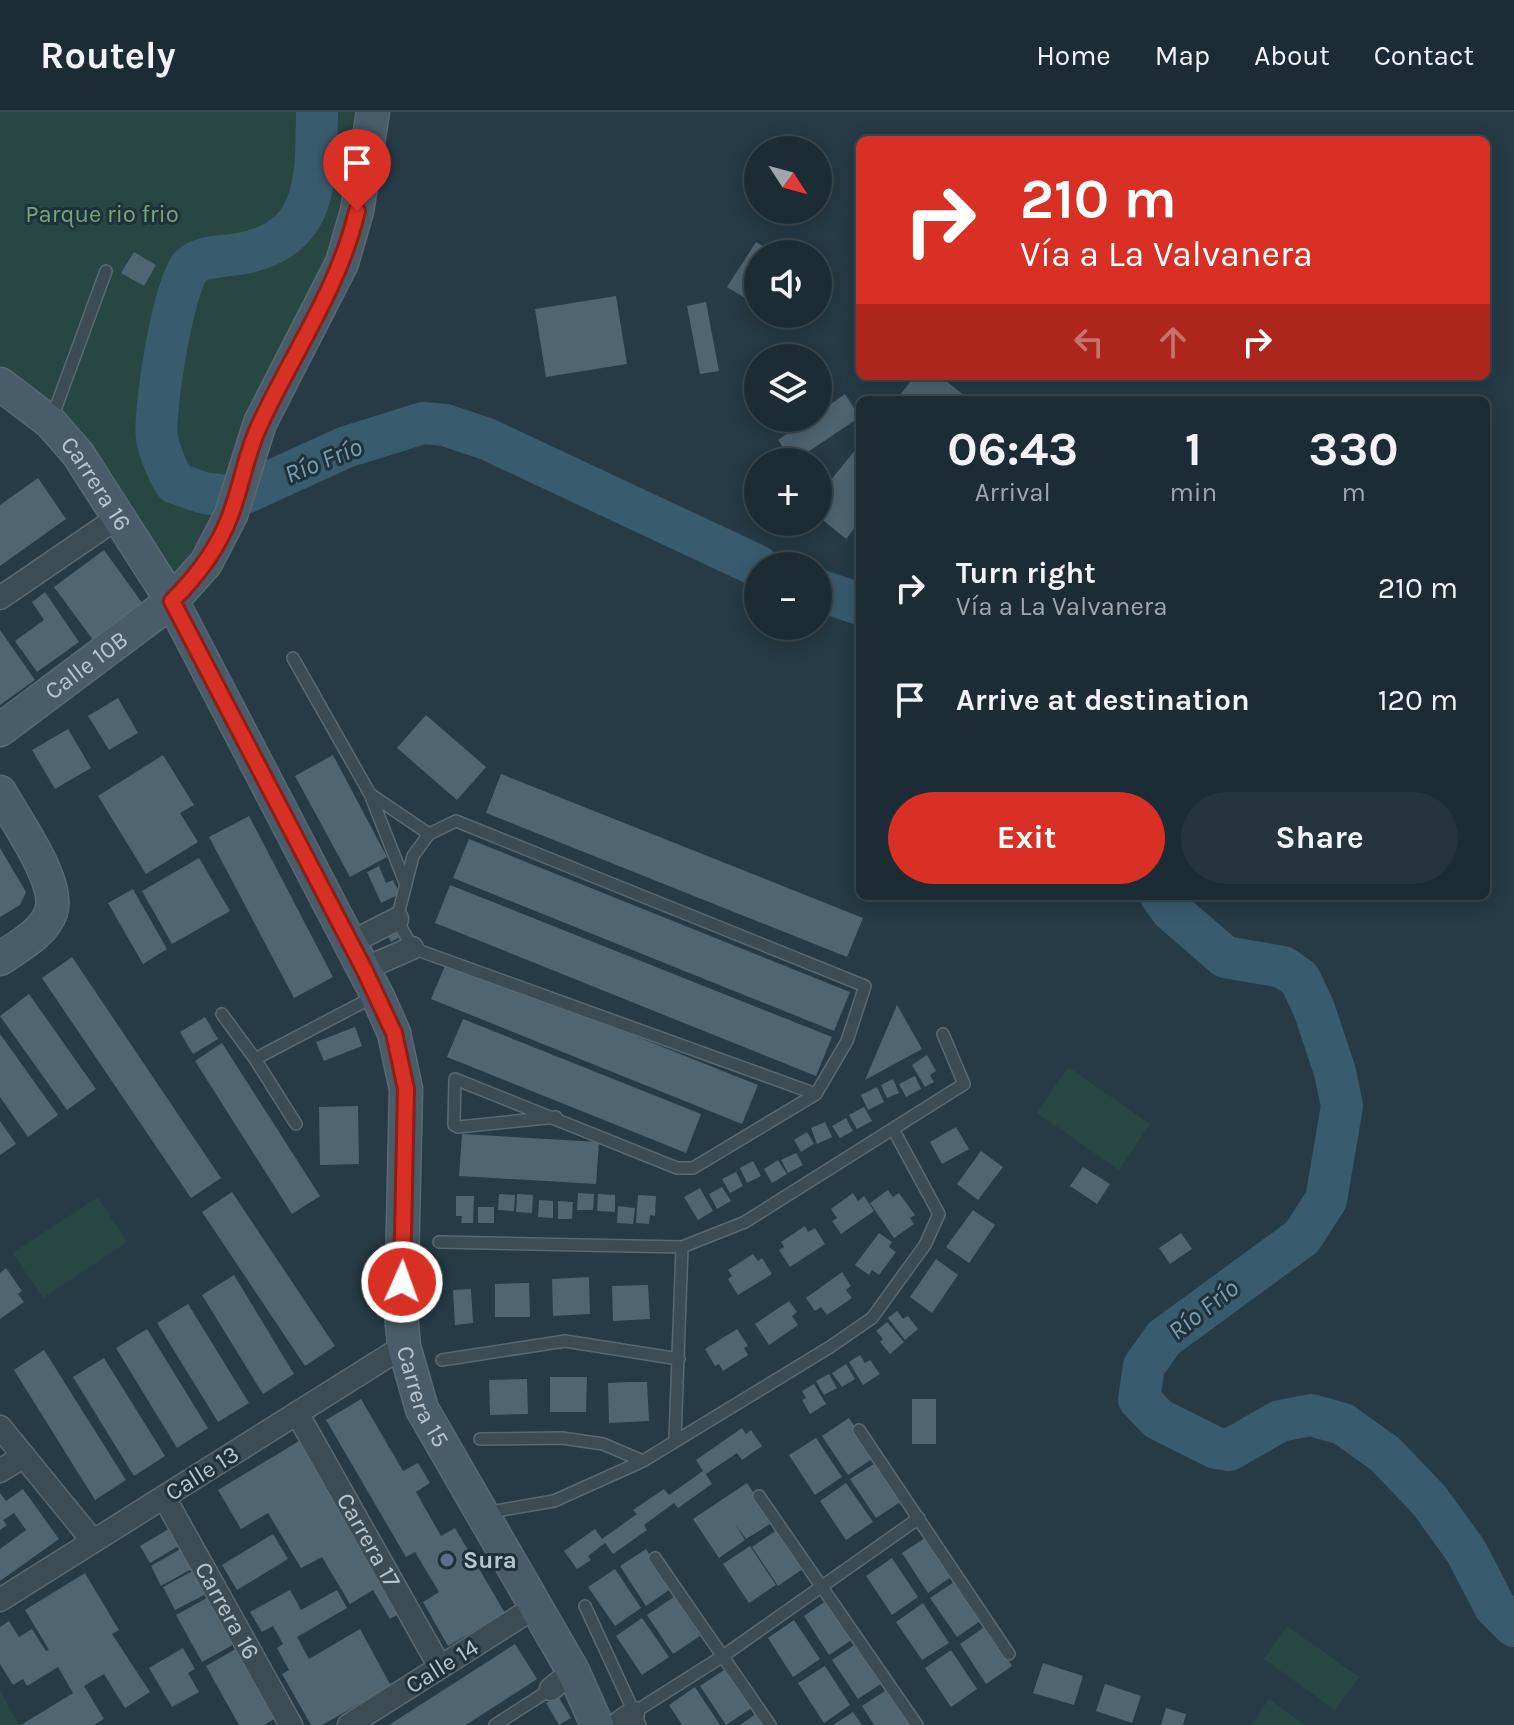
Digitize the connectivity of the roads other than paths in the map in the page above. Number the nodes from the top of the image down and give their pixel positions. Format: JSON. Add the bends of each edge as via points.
{"nodes":[{"id":1,"x":373,"y":112,"type":"edge"},
{"id":2,"x":106,"y":271,"type":"dead end"},
{"id":3,"x":0,"y":384,"type":"edge"},
{"id":4,"x":50,"y":422,"type":"junction"},
{"id":5,"x":117,"y":518,"type":"junction"},
{"id":6,"x":0,"y":598,"type":"edge"},
{"id":7,"x":172,"y":601,"type":"junction"},
{"id":8,"x":293,"y":658,"type":"dead end"},
{"id":9,"x":0,"y":730,"type":"edge"},
{"id":10,"x":0,"y":792,"type":"edge"},
{"id":11,"x":370,"y":794,"type":"junction"},
{"id":12,"x":429,"y":834,"type":"junction"},
{"id":13,"x":407,"y":886,"type":"junction"},
{"id":14,"x":397,"y":919,"type":"junction"},
{"id":15,"x":412,"y":948,"type":"junction"},
{"id":16,"x":0,"y":959,"type":"edge"},
{"id":17,"x":364,"y":969,"type":"junction"},
{"id":18,"x":222,"y":1014,"type":"dead end"},
{"id":19,"x":943,"y":1034,"type":"dead end"},
{"id":20,"x":255,"y":1059,"type":"junction"},
{"id":21,"x":816,"y":1094,"type":"junction"},
{"id":22,"x":556,"y":1117,"type":"junction"},
{"id":23,"x":296,"y":1124,"type":"dead end"},
{"id":24,"x":893,"y":1129,"type":"junction"},
{"id":25,"x":439,"y":1242,"type":"dead end"},
{"id":26,"x":682,"y":1247,"type":"junction"},
{"id":27,"x":404,"y":1346,"type":"junction"},
{"id":28,"x":679,"y":1359,"type":"junction"},
{"id":29,"x":442,"y":1360,"type":"dead end"},
{"id":30,"x":297,"y":1413,"type":"junction"},
{"id":31,"x":0,"y":1427,"type":"edge"},
{"id":32,"x":859,"y":1430,"type":"dead end"},
{"id":33,"x":480,"y":1439,"type":"dead end"},
{"id":34,"x":675,"y":1439,"type":"junction"},
{"id":35,"x":24,"y":1456,"type":"junction"},
{"id":36,"x":643,"y":1461,"type":"junction"},
{"id":37,"x":0,"y":1471,"type":"edge"},
{"id":38,"x":759,"y":1496,"type":"dead end"},
{"id":39,"x":164,"y":1497,"type":"junction"},
{"id":40,"x":482,"y":1514,"type":"junction"},
{"id":41,"x":919,"y":1518,"type":"junction"},
{"id":42,"x":93,"y":1541,"type":"junction"},
{"id":43,"x":655,"y":1558,"type":"dead end"},
{"id":44,"x":823,"y":1587,"type":"junction"},
{"id":45,"x":0,"y":1600,"type":"edge"},
{"id":46,"x":585,"y":1606,"type":"dead end"},
{"id":47,"x":535,"y":1607,"type":"junction"},
{"id":48,"x":1009,"y":1654,"type":"dead end"},
{"id":49,"x":723,"y":1656,"type":"junction"},
{"id":50,"x":440,"y":1667,"type":"junction"},
{"id":51,"x":562,"y":1680,"type":"junction"},
{"id":52,"x":620,"y":1722,"type":"edge"},
{"id":53,"x":291,"y":1725,"type":"edge"},
{"id":54,"x":349,"y":1725,"type":"edge"},
{"id":55,"x":495,"y":1725,"type":"edge"},
{"id":56,"x":770,"y":1725,"type":"edge"},
{"id":57,"x":917,"y":1725,"type":"edge"}],
"edges":[{"from":1,"to":7,"type":"street","name":"Calle 10B","via":[[357,211],[342,263],[260,423],[231,515],[206,563]]},
{"from":2,"to":4,"type":"lane"},
{"from":3,"to":4,"type":"street","name":"Carrera 16"},
{"from":4,"to":5,"type":"street","name":"Carrera 16","via":[[78,454]]},
{"from":5,"to":6,"type":"street"},
{"from":5,"to":7,"type":"street","name":"Carrera 16"},
{"from":7,"to":9,"type":"street","name":"Calle 10B"},
{"from":7,"to":17,"type":"street","name":"Carrera 15"},
{"from":8,"to":11,"type":"lane"},
{"from":10,"to":16,"type":"street","via":[[45,871],[52,910],[33,935]]},
{"from":11,"to":12,"type":"lane"},
{"from":11,"to":13,"type":"lane"},
{"from":12,"to":13,"type":"lane","via":[[413,856]]},
{"from":12,"to":21,"type":"lane","via":[[456,821],[865,986],[847,1041]]},
{"from":13,"to":14,"type":"lane"},
{"from":14,"to":15,"type":"lane"},
{"from":14,"to":17,"type":"street"},
{"from":15,"to":17,"type":"street"},
{"from":15,"to":21,"type":"lane"},
{"from":17,"to":20,"type":"lane"},
{"from":17,"to":27,"type":"street","name":"Carrera 15","via":[[394,1033],[406,1089]]},
{"from":18,"to":20,"type":"lane"},
{"from":19,"to":24,"type":"lane","via":[[964,1084]]},
{"from":20,"to":23,"type":"lane"},
{"from":21,"to":22,"type":"lane","via":[[693,1168],[677,1168]]},
{"from":22,"to":22,"type":"lane","via":[[527,1106],[455,1079],[458,1127]]},
{"from":24,"to":26,"type":"lane","via":[[745,1222]]},
{"from":24,"to":34,"type":"lane","via":[[939,1214],[925,1245],[872,1318]]},
{"from":25,"to":26,"type":"lane"},
{"from":26,"to":28,"type":"lane"},
{"from":27,"to":30,"type":"street","name":"Calle 13"},
{"from":27,"to":40,"type":"street","name":"Carrera 15","via":[[422,1409]]},
{"from":28,"to":29,"type":"lane","via":[[565,1341]]},
{"from":28,"to":34,"type":"lane"},
{"from":30,"to":39,"type":"street","name":"Calle 13"},
{"from":30,"to":50,"type":"street","name":"Carrera 17"},
{"from":31,"to":35,"type":"street"},
{"from":32,"to":41,"type":"lane"},
{"from":33,"to":36,"type":"lane","via":[[562,1438],[603,1444]]},
{"from":34,"to":36,"type":"lane"},
{"from":35,"to":37,"type":"street"},
{"from":35,"to":42,"type":"street"},
{"from":36,"to":40,"type":"lane","via":[[554,1501]]},
{"from":38,"to":44,"type":"lane"},
{"from":39,"to":42,"type":"street","name":"Calle 13"},
{"from":39,"to":53,"type":"street","name":"Carrera 16"},
{"from":40,"to":47,"type":"street","name":"Carrera 15"},
{"from":41,"to":44,"type":"lane"},
{"from":41,"to":48,"type":"lane"},
{"from":42,"to":45,"type":"street","name":"Calle 13"},
{"from":43,"to":49,"type":"lane"},
{"from":44,"to":49,"type":"lane"},
{"from":44,"to":57,"type":"lane"},
{"from":46,"to":52,"type":"lane"},
{"from":47,"to":50,"type":"street","name":"Calle 14"},
{"from":47,"to":51,"type":"street","name":"Carrera 15"},
{"from":49,"to":52,"type":"lane"},
{"from":49,"to":56,"type":"lane"},
{"from":50,"to":54,"type":"street","name":"Calle 14"},
{"from":51,"to":52,"type":"street","name":"Carrera 15"},
{"from":51,"to":55,"type":"lane"}]}
